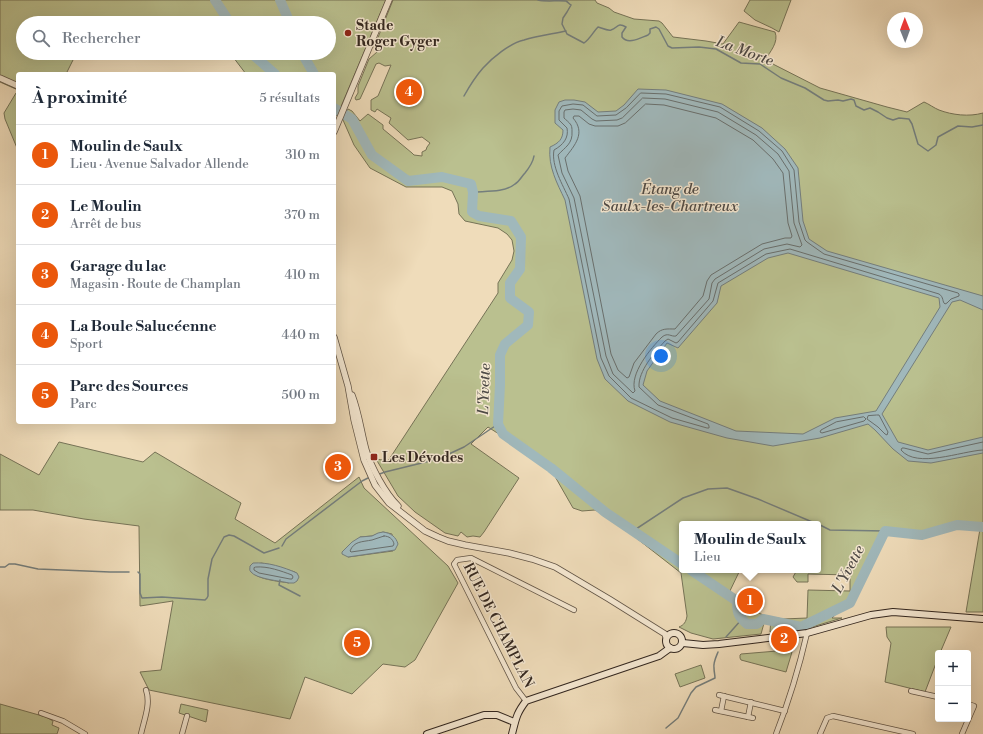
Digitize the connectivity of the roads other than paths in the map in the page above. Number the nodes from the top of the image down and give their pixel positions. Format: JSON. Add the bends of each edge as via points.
{"nodes":[{"id":1,"x":389,"y":0,"type":"edge"},
{"id":2,"x":0,"y":78,"type":"edge"},
{"id":3,"x":16,"y":85,"type":"edge"},
{"id":4,"x":336,"y":128,"type":"edge"},
{"id":5,"x":336,"y":344,"type":"edge"},
{"id":6,"x":574,"y":610,"type":"dead end"},
{"id":7,"x":983,"y":618,"type":"edge"},
{"id":8,"x":807,"y":633,"type":"junction"},
{"id":9,"x":666,"y":637,"type":"junction"},
{"id":10,"x":683,"y":643,"type":"junction"},
{"id":11,"x":670,"y":648,"type":"junction"},
{"id":12,"x":146,"y":690,"type":"dead end"},
{"id":13,"x":911,"y":691,"type":"dead end"},
{"id":14,"x":719,"y":695,"type":"dead end"},
{"id":15,"x":724,"y":696,"type":"junction"},
{"id":16,"x":935,"y":696,"type":"edge"},
{"id":17,"x":526,"y":701,"type":"junction"},
{"id":18,"x":751,"y":702,"type":"junction"},
{"id":19,"x":971,"y":705,"type":"edge"},
{"id":20,"x":715,"y":710,"type":"dead end"},
{"id":21,"x":721,"y":711,"type":"junction"},
{"id":22,"x":785,"y":711,"type":"junction"},
{"id":23,"x":41,"y":713,"type":"dead end"},
{"id":24,"x":971,"y":713,"type":"edge"},
{"id":25,"x":187,"y":716,"type":"dead end"},
{"id":26,"x":514,"y":722,"type":"junction"},
{"id":27,"x":967,"y":722,"type":"edge"},
{"id":28,"x":85,"y":734,"type":"edge"},
{"id":29,"x":141,"y":734,"type":"edge"},
{"id":30,"x":182,"y":734,"type":"edge"},
{"id":31,"x":427,"y":734,"type":"edge"},
{"id":32,"x":512,"y":734,"type":"edge"},
{"id":33,"x":776,"y":734,"type":"edge"},
{"id":34,"x":820,"y":734,"type":"edge"},
{"id":35,"x":913,"y":734,"type":"edge"},
{"id":36,"x":962,"y":734,"type":"edge"}],
"edges":[{"from":1,"to":4,"type":"street"},
{"from":2,"to":3,"type":"street"},
{"from":5,"to":9,"type":"street","via":[[364,460],[396,504],[412,521],[425,531],[448,541],[509,553],[555,567],[615,602]]},
{"from":6,"to":17,"type":"street","name":"RUE DE CHAMPLAN","via":[[472,558],[457,560],[454,564],[516,688]]},
{"from":7,"to":8,"type":"main road","via":[[893,612],[871,614]]},
{"from":8,"to":10,"type":"main road","via":[[719,644]]},
{"from":8,"to":22,"type":"street"},
{"from":9,"to":10,"type":"main road","via":[[673,632],[678,633]]},
{"from":9,"to":11,"type":"main road","via":[[666,644]]},
{"from":10,"to":11,"type":"main road","via":[[678,649]]},
{"from":11,"to":17,"type":"main road","via":[[659,656]]},
{"from":12,"to":29,"type":"street","via":[[148,704]]},
{"from":13,"to":16,"type":"street"},
{"from":14,"to":15,"type":"street"},
{"from":15,"to":18,"type":"street"},
{"from":15,"to":21,"type":"street"},
{"from":17,"to":26,"type":"main road","via":[[518,710]]},
{"from":18,"to":21,"type":"street","via":[[750,718]]},
{"from":18,"to":22,"type":"street"},
{"from":19,"to":24,"type":"street","via":[[974,706]]},
{"from":20,"to":21,"type":"street"},
{"from":22,"to":33,"type":"street"},
{"from":23,"to":28,"type":"street","via":[[64,721]]},
{"from":25,"to":30,"type":"street"},
{"from":26,"to":31,"type":"main road","via":[[497,715],[484,715]]},
{"from":26,"to":32,"type":"main road"},
{"from":27,"to":36,"type":"street"},
{"from":34,"to":35,"type":"street","via":[[827,718],[833,716]]}]}
